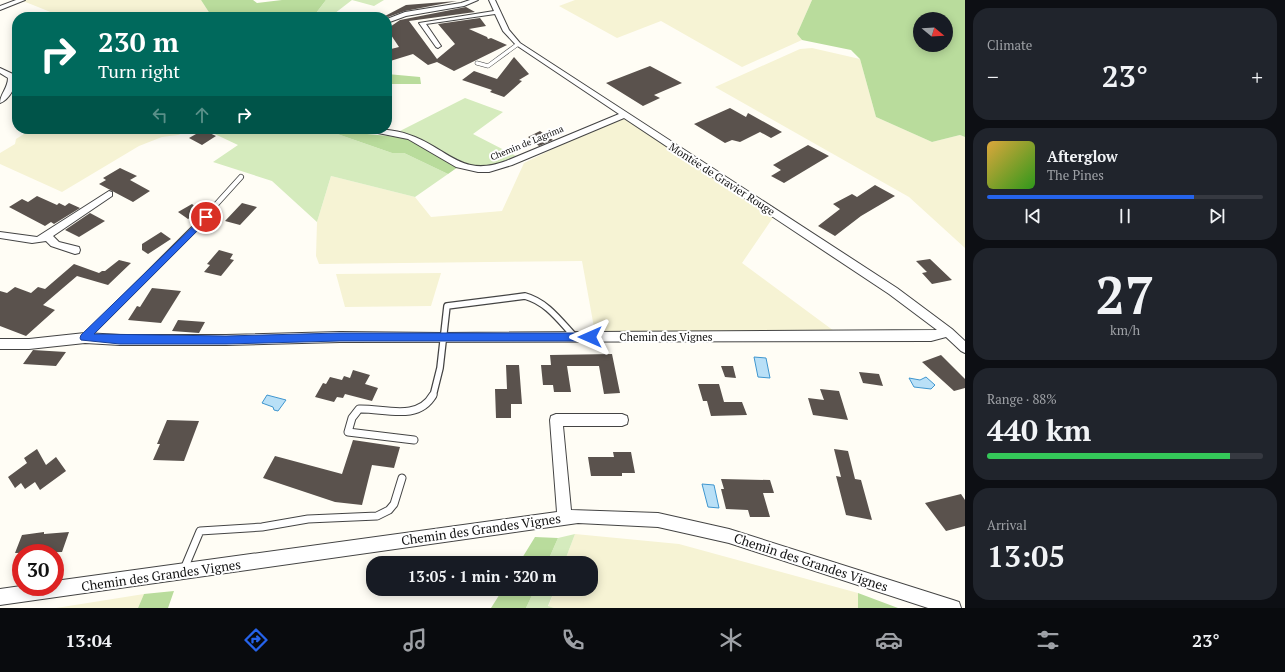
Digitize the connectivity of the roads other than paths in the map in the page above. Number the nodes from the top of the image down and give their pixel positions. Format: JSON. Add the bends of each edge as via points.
{"nodes":[{"id":1,"x":22,"y":0,"type":"edge"},
{"id":2,"x":475,"y":0,"type":"edge"},
{"id":3,"x":492,"y":0,"type":"edge"},
{"id":4,"x":0,"y":8,"type":"edge"},
{"id":5,"x":496,"y":12,"type":"junction"},
{"id":6,"x":392,"y":19,"type":"edge"},
{"id":7,"x":518,"y":44,"type":"junction"},
{"id":8,"x":438,"y":46,"type":"dead end"},
{"id":9,"x":477,"y":63,"type":"dead end"},
{"id":10,"x":0,"y":70,"type":"edge"},
{"id":11,"x":0,"y":101,"type":"edge"},
{"id":12,"x":624,"y":115,"type":"junction"},
{"id":13,"x":392,"y":133,"type":"edge"},
{"id":14,"x":241,"y":177,"type":"dead end"},
{"id":15,"x":109,"y":194,"type":"dead end"},
{"id":16,"x":0,"y":235,"type":"edge"},
{"id":17,"x":47,"y":236,"type":"junction"},
{"id":18,"x":75,"y":250,"type":"dead end"},
{"id":19,"x":948,"y":332,"type":"junction"},
{"id":20,"x":85,"y":338,"type":"junction"},
{"id":21,"x":443,"y":338,"type":"junction"},
{"id":22,"x":575,"y":338,"type":"junction"},
{"id":23,"x":0,"y":344,"type":"edge"},
{"id":24,"x":965,"y":348,"type":"edge"},
{"id":25,"x":622,"y":420,"type":"dead end"},
{"id":26,"x":414,"y":440,"type":"dead end"},
{"id":27,"x":402,"y":478,"type":"dead end"},
{"id":28,"x":565,"y":518,"type":"junction"},
{"id":29,"x":182,"y":573,"type":"junction"},
{"id":30,"x":0,"y":597,"type":"edge"},
{"id":31,"x":953,"y":608,"type":"edge"}],
"edges":[{"from":1,"to":4,"type":"street"},
{"from":2,"to":6,"type":"street","via":[[462,5],[404,14]]},
{"from":3,"to":5,"type":"street","name":"Montée de Gravier Rouge"},
{"from":5,"to":7,"type":"street","name":"Montée de Gravier Rouge","via":[[506,31]]},
{"from":5,"to":8,"type":"street","via":[[422,23]]},
{"from":7,"to":9,"type":"lane","via":[[488,66]]},
{"from":7,"to":12,"type":"street","name":"Montée de Gravier Rouge"},
{"from":10,"to":11,"type":"street","via":[[12,77],[9,90]]},
{"from":12,"to":13,"type":"street","name":"Chemin de Lagrima","via":[[490,170],[467,167],[416,140]]},
{"from":12,"to":19,"type":"street","name":"Montée de Gravier Rouge","via":[[860,268]]},
{"from":14,"to":20,"type":"lane","via":[[186,238]]},
{"from":15,"to":17,"type":"street"},
{"from":16,"to":17,"type":"street","via":[[32,240]]},
{"from":17,"to":18,"type":"street","via":[[55,244]]},
{"from":19,"to":22,"type":"street","name":"Chemin des Vignes","via":[[931,336]]},
{"from":19,"to":24,"type":"street","name":"Montée de Gravier Rouge"},
{"from":20,"to":21,"type":"street","name":"Chemin des Vignes"},
{"from":20,"to":23,"type":"street","name":"Chemin des Vignes","via":[[30,344]]},
{"from":21,"to":22,"type":"street","name":"Chemin des Vignes"},
{"from":21,"to":22,"type":"lane","via":[[447,306],[526,296],[543,303]]},
{"from":21,"to":26,"type":"lane","via":[[438,383],[432,398],[418,407],[396,413],[370,408],[359,410],[352,418],[348,432]]},
{"from":25,"to":28,"type":"street","via":[[556,420]]},
{"from":27,"to":29,"type":"lane","via":[[394,504],[389,510],[377,516],[308,519],[262,527],[200,531]]},
{"from":28,"to":29,"type":"street","name":"Chemin des Grandes Vignes"},
{"from":28,"to":31,"type":"street","name":"Chemin des Grandes Vignes","via":[[578,516],[658,520],[729,536]]},
{"from":29,"to":30,"type":"street","name":"Chemin des Grandes Vignes"}]}
